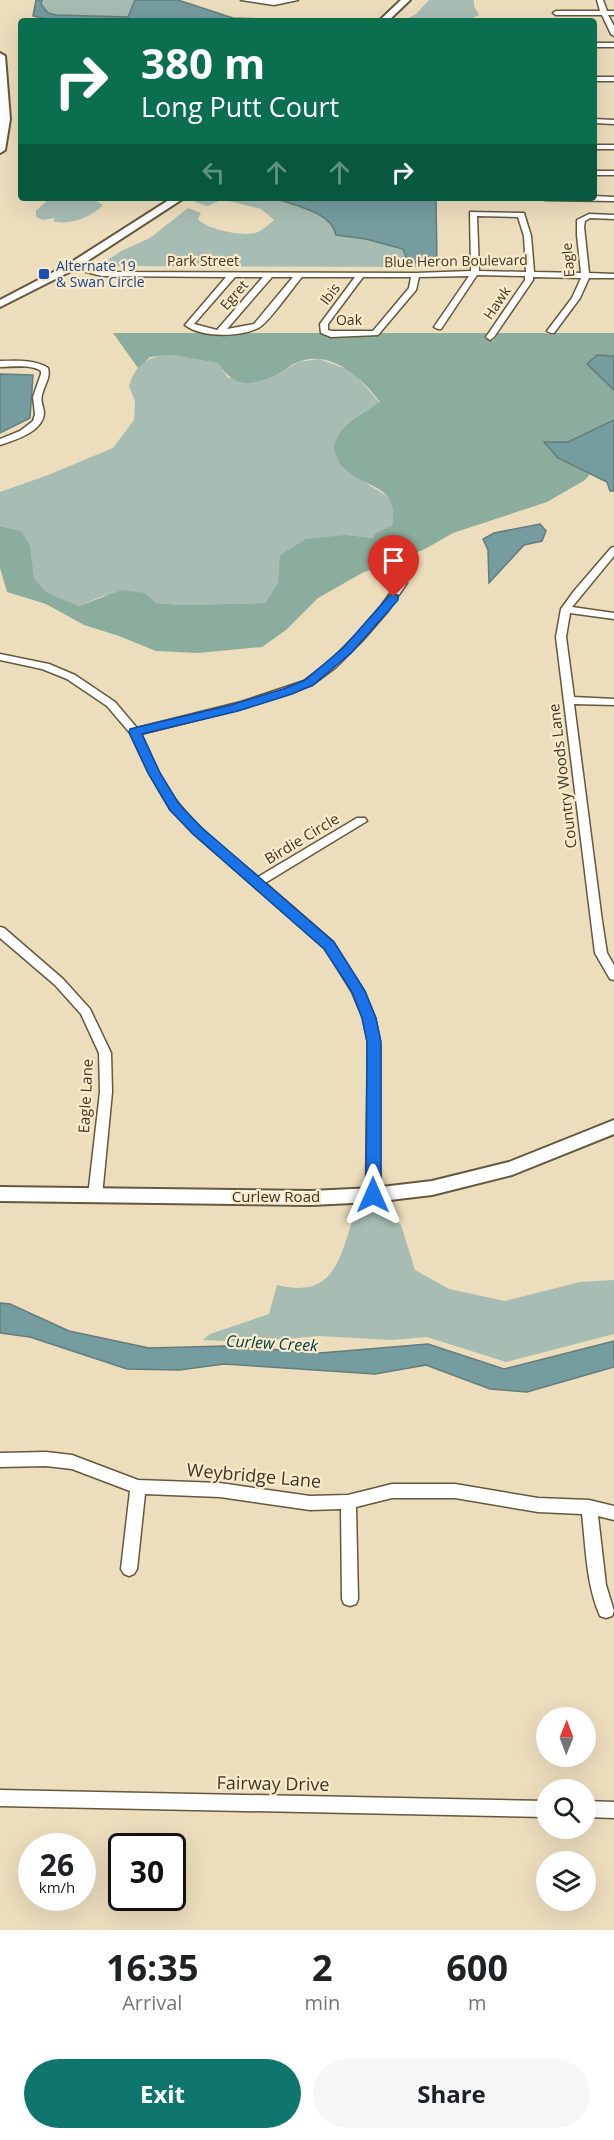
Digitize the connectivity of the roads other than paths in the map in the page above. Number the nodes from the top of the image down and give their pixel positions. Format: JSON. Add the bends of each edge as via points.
{"nodes":[{"id":1,"x":244,"y":0,"type":"edge"},
{"id":2,"x":295,"y":0,"type":"edge"},
{"id":3,"x":406,"y":0,"type":"edge"},
{"id":4,"x":600,"y":0,"type":"edge"},
{"id":5,"x":602,"y":13,"type":"junction"},
{"id":6,"x":614,"y":13,"type":"edge"},
{"id":7,"x":386,"y":18,"type":"edge"},
{"id":8,"x":557,"y":18,"type":"edge"},
{"id":9,"x":614,"y":32,"type":"edge"},
{"id":10,"x":597,"y":45,"type":"edge"},
{"id":11,"x":614,"y":45,"type":"edge"},
{"id":12,"x":0,"y":56,"type":"edge"},
{"id":13,"x":597,"y":79,"type":"edge"},
{"id":14,"x":614,"y":79,"type":"edge"},
{"id":15,"x":597,"y":121,"type":"edge"},
{"id":16,"x":614,"y":122,"type":"edge"},
{"id":17,"x":597,"y":147,"type":"edge"},
{"id":18,"x":614,"y":147,"type":"edge"},
{"id":19,"x":0,"y":150,"type":"edge"},
{"id":20,"x":597,"y":173,"type":"edge"},
{"id":21,"x":614,"y":173,"type":"edge"},
{"id":22,"x":597,"y":195,"type":"edge"},
{"id":23,"x":614,"y":199,"type":"edge"},
{"id":24,"x":174,"y":201,"type":"edge"},
{"id":25,"x":614,"y":217,"type":"edge"},
{"id":26,"x":71,"y":267,"type":"junction"},
{"id":27,"x":475,"y":273,"type":"junction"},
{"id":28,"x":530,"y":274,"type":"junction"},
{"id":29,"x":585,"y":274,"type":"junction"},
{"id":30,"x":232,"y":275,"type":"junction"},
{"id":31,"x":269,"y":275,"type":"junction"},
{"id":32,"x":299,"y":275,"type":"junction"},
{"id":33,"x":361,"y":275,"type":"junction"},
{"id":34,"x":416,"y":275,"type":"junction"},
{"id":35,"x":614,"y":276,"type":"edge"},
{"id":36,"x":0,"y":304,"type":"edge"},
{"id":37,"x":438,"y":327,"type":"dead end"},
{"id":38,"x":324,"y":331,"type":"joint"},
{"id":39,"x":551,"y":331,"type":"dead end"},
{"id":40,"x":219,"y":333,"type":"junction"},
{"id":41,"x":490,"y":337,"type":"dead end"},
{"id":42,"x":0,"y":364,"type":"edge"},
{"id":43,"x":0,"y":442,"type":"edge"},
{"id":44,"x":614,"y":550,"type":"edge"},
{"id":45,"x":402,"y":583,"type":"dead end"},
{"id":46,"x":566,"y":609,"type":"junction"},
{"id":47,"x":614,"y":616,"type":"edge"},
{"id":48,"x":0,"y":657,"type":"edge"},
{"id":49,"x":570,"y":700,"type":"junction"},
{"id":50,"x":614,"y":702,"type":"edge"},
{"id":51,"x":135,"y":732,"type":"junction"},
{"id":52,"x":361,"y":821,"type":"dead end"},
{"id":53,"x":258,"y":882,"type":"junction"},
{"id":54,"x":0,"y":931,"type":"edge"},
{"id":55,"x":614,"y":976,"type":"edge"},
{"id":56,"x":614,"y":1127,"type":"edge"},
{"id":57,"x":0,"y":1194,"type":"edge"},
{"id":58,"x":373,"y":1195,"type":"junction"},
{"id":59,"x":95,"y":1196,"type":"junction"},
{"id":60,"x":0,"y":1460,"type":"edge"},
{"id":61,"x":138,"y":1487,"type":"junction"},
{"id":62,"x":348,"y":1502,"type":"junction"},
{"id":63,"x":589,"y":1507,"type":"junction"},
{"id":64,"x":614,"y":1513,"type":"edge"},
{"id":65,"x":129,"y":1569,"type":"dead end"},
{"id":66,"x":350,"y":1599,"type":"dead end"},
{"id":67,"x":606,"y":1611,"type":"dead end"},
{"id":68,"x":0,"y":1798,"type":"edge"},
{"id":69,"x":536,"y":1809,"type":"edge"},
{"id":70,"x":596,"y":1809,"type":"edge"},
{"id":71,"x":614,"y":1810,"type":"edge"}],
"edges":[{"from":1,"to":2,"type":"street"},
{"from":3,"to":7,"type":"main road"},
{"from":4,"to":5,"type":"street"},
{"from":5,"to":6,"type":"street"},
{"from":5,"to":8,"type":"street","via":[[556,10]]},
{"from":5,"to":9,"type":"street"},
{"from":10,"to":11,"type":"street"},
{"from":12,"to":19,"type":"main road","via":[[5,119]]},
{"from":13,"to":14,"type":"street"},
{"from":15,"to":16,"type":"street"},
{"from":17,"to":18,"type":"street"},
{"from":20,"to":21,"type":"street"},
{"from":22,"to":23,"type":"street"},
{"from":24,"to":26,"type":"main road"},
{"from":25,"to":29,"type":"street","name":"Eagle","via":[[589,216],[581,220]]},
{"from":26,"to":30,"type":"street","name":"Park Street","via":[[102,274]]},
{"from":26,"to":36,"type":"main road"},
{"from":27,"to":28,"type":"street","name":"Blue Heron Boulevard"},
{"from":27,"to":28,"type":"street","via":[[473,214],[521,215],[527,226]]},
{"from":27,"to":34,"type":"street","name":"Blue Heron Boulevard"},
{"from":27,"to":37,"type":"street"},
{"from":28,"to":29,"type":"street","name":"Blue Heron Boulevard"},
{"from":28,"to":41,"type":"street","name":"Hawk"},
{"from":29,"to":35,"type":"street","name":"Blue Heron Boulevard"},
{"from":29,"to":39,"type":"street","name":"Eagle","via":[[583,288]]},
{"from":30,"to":31,"type":"street","name":"Park Street"},
{"from":30,"to":40,"type":"street","via":[[189,325],[203,332]]},
{"from":31,"to":32,"type":"street","name":"Park Street"},
{"from":31,"to":40,"type":"street","name":"Egret"},
{"from":32,"to":33,"type":"street","name":"Blue Heron Boulevard"},
{"from":32,"to":40,"type":"street","via":[[257,326]]},
{"from":33,"to":34,"type":"street","name":"Blue Heron Boulevard"},
{"from":33,"to":38,"type":"street","name":"Ibis","via":[[324,324]]},
{"from":34,"to":38,"type":"street","name":"Oak","via":[[413,288],[375,333]]},
{"from":42,"to":43,"type":"street","via":[[39,366],[45,370],[46,378],[37,398],[36,423]]},
{"from":44,"to":46,"type":"street","name":"Country Woods Lane"},
{"from":45,"to":51,"type":"street","via":[[347,651],[309,682],[233,708]]},
{"from":46,"to":47,"type":"street"},
{"from":46,"to":49,"type":"street","name":"Country Woods Lane","via":[[561,637]]},
{"from":48,"to":51,"type":"street","via":[[45,666],[71,677],[111,704]]},
{"from":49,"to":50,"type":"street"},
{"from":49,"to":55,"type":"street","name":"Country Woods Lane","via":[[601,953]]},
{"from":51,"to":53,"type":"street","via":[[174,807]]},
{"from":52,"to":53,"type":"street","name":"Birdie Circle"},
{"from":53,"to":58,"type":"street","via":[[329,945],[358,991],[369,1018],[374,1042]]},
{"from":54,"to":59,"type":"street","name":"Eagle Lane","via":[[86,1011],[105,1053],[106,1092]]},
{"from":56,"to":58,"type":"main road","name":"Curlew Road","via":[[512,1168],[432,1188]]},
{"from":57,"to":59,"type":"main road","name":"Curlew Road"},
{"from":58,"to":59,"type":"main road","name":"Curlew Road"},
{"from":60,"to":61,"type":"street","name":"Weybridge Lane","via":[[72,1462]]},
{"from":61,"to":62,"type":"street","name":"Weybridge Lane","via":[[220,1490],[310,1503]]},
{"from":61,"to":65,"type":"street"},
{"from":62,"to":63,"type":"street","name":"Weybridge Lane","via":[[392,1491],[455,1491],[538,1505]]},
{"from":62,"to":66,"type":"street"},
{"from":63,"to":64,"type":"street","name":"Weybridge Lane"},
{"from":63,"to":67,"type":"street","via":[[598,1586]]},
{"from":68,"to":69,"type":"street","name":"Fairway Drive"},
{"from":70,"to":71,"type":"street"}]}
